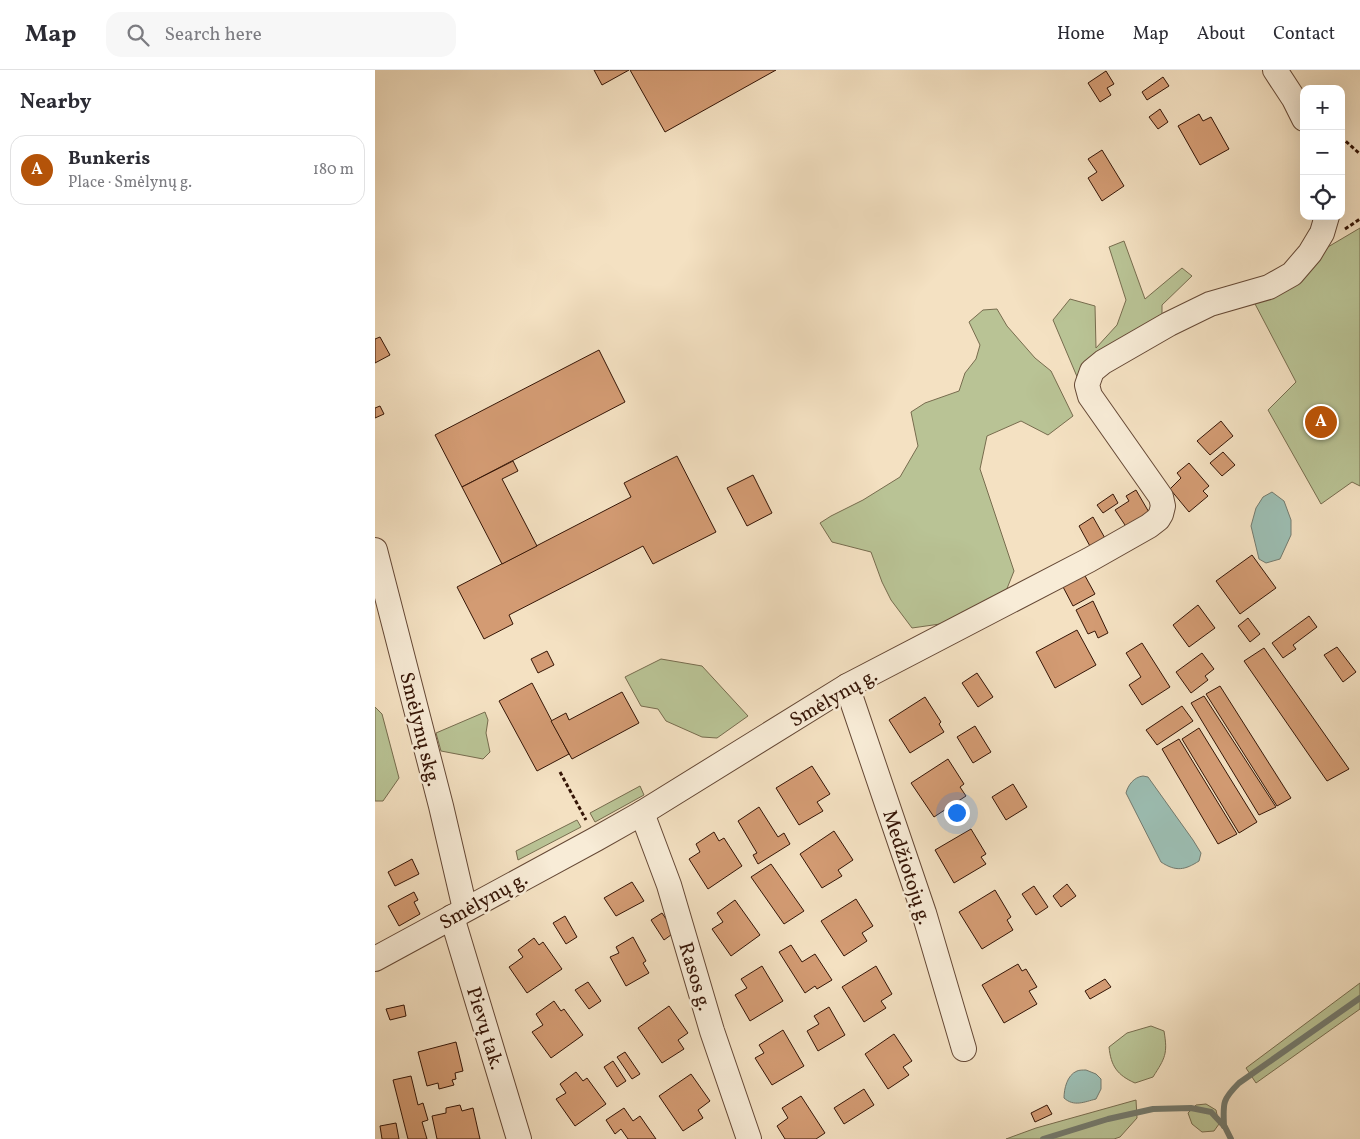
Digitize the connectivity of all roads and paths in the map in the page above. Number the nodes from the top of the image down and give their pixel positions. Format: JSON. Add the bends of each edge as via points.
{"nodes":[{"id":1,"x":1275,"y":70,"type":"edge"},
{"id":2,"x":1300,"y":111,"type":"edge"},
{"id":3,"x":1345,"y":141,"type":"edge"},
{"id":4,"x":1360,"y":154,"type":"edge"},
{"id":5,"x":1326,"y":220,"type":"edge"},
{"id":6,"x":375,"y":550,"type":"edge"},
{"id":7,"x":847,"y":686,"type":"junction"},
{"id":8,"x":560,"y":772,"type":"dead end"},
{"id":9,"x":642,"y":813,"type":"junction"},
{"id":10,"x":596,"y":839,"type":"junction"},
{"id":11,"x":459,"y":913,"type":"junction"},
{"id":12,"x":375,"y":959,"type":"edge"},
{"id":13,"x":964,"y":1049,"type":"dead end"},
{"id":14,"x":519,"y":1139,"type":"edge"},
{"id":15,"x":749,"y":1139,"type":"edge"}],
"edges":[{"from":1,"to":2,"type":"street"},
{"from":3,"to":4,"type":"path"},
{"from":5,"to":7,"type":"street","name":"Smėlynų g.","via":[[1310,253],[1291,274],[1269,287],[1210,304],[1169,324],[1092,371],[1087,385],[1090,396],[1161,497],[1163,506],[1158,519],[1089,560]]},
{"from":6,"to":11,"type":"street","name":"Smėlynų skg.","via":[[441,806]]},
{"from":7,"to":9,"type":"street","name":"Smėlynų g."},
{"from":7,"to":13,"type":"street","name":"Medžiotojų g.","via":[[924,913]]},
{"from":8,"to":10,"type":"path"},
{"from":9,"to":10,"type":"street","name":"Smėlynų g."},
{"from":9,"to":15,"type":"street","name":"Rasos g.","via":[[669,885],[712,1031]]},
{"from":10,"to":11,"type":"street","name":"Smėlynų g."},
{"from":11,"to":12,"type":"street","name":"Smėlynų g."},
{"from":11,"to":14,"type":"street","name":"Pievų tak."}]}
